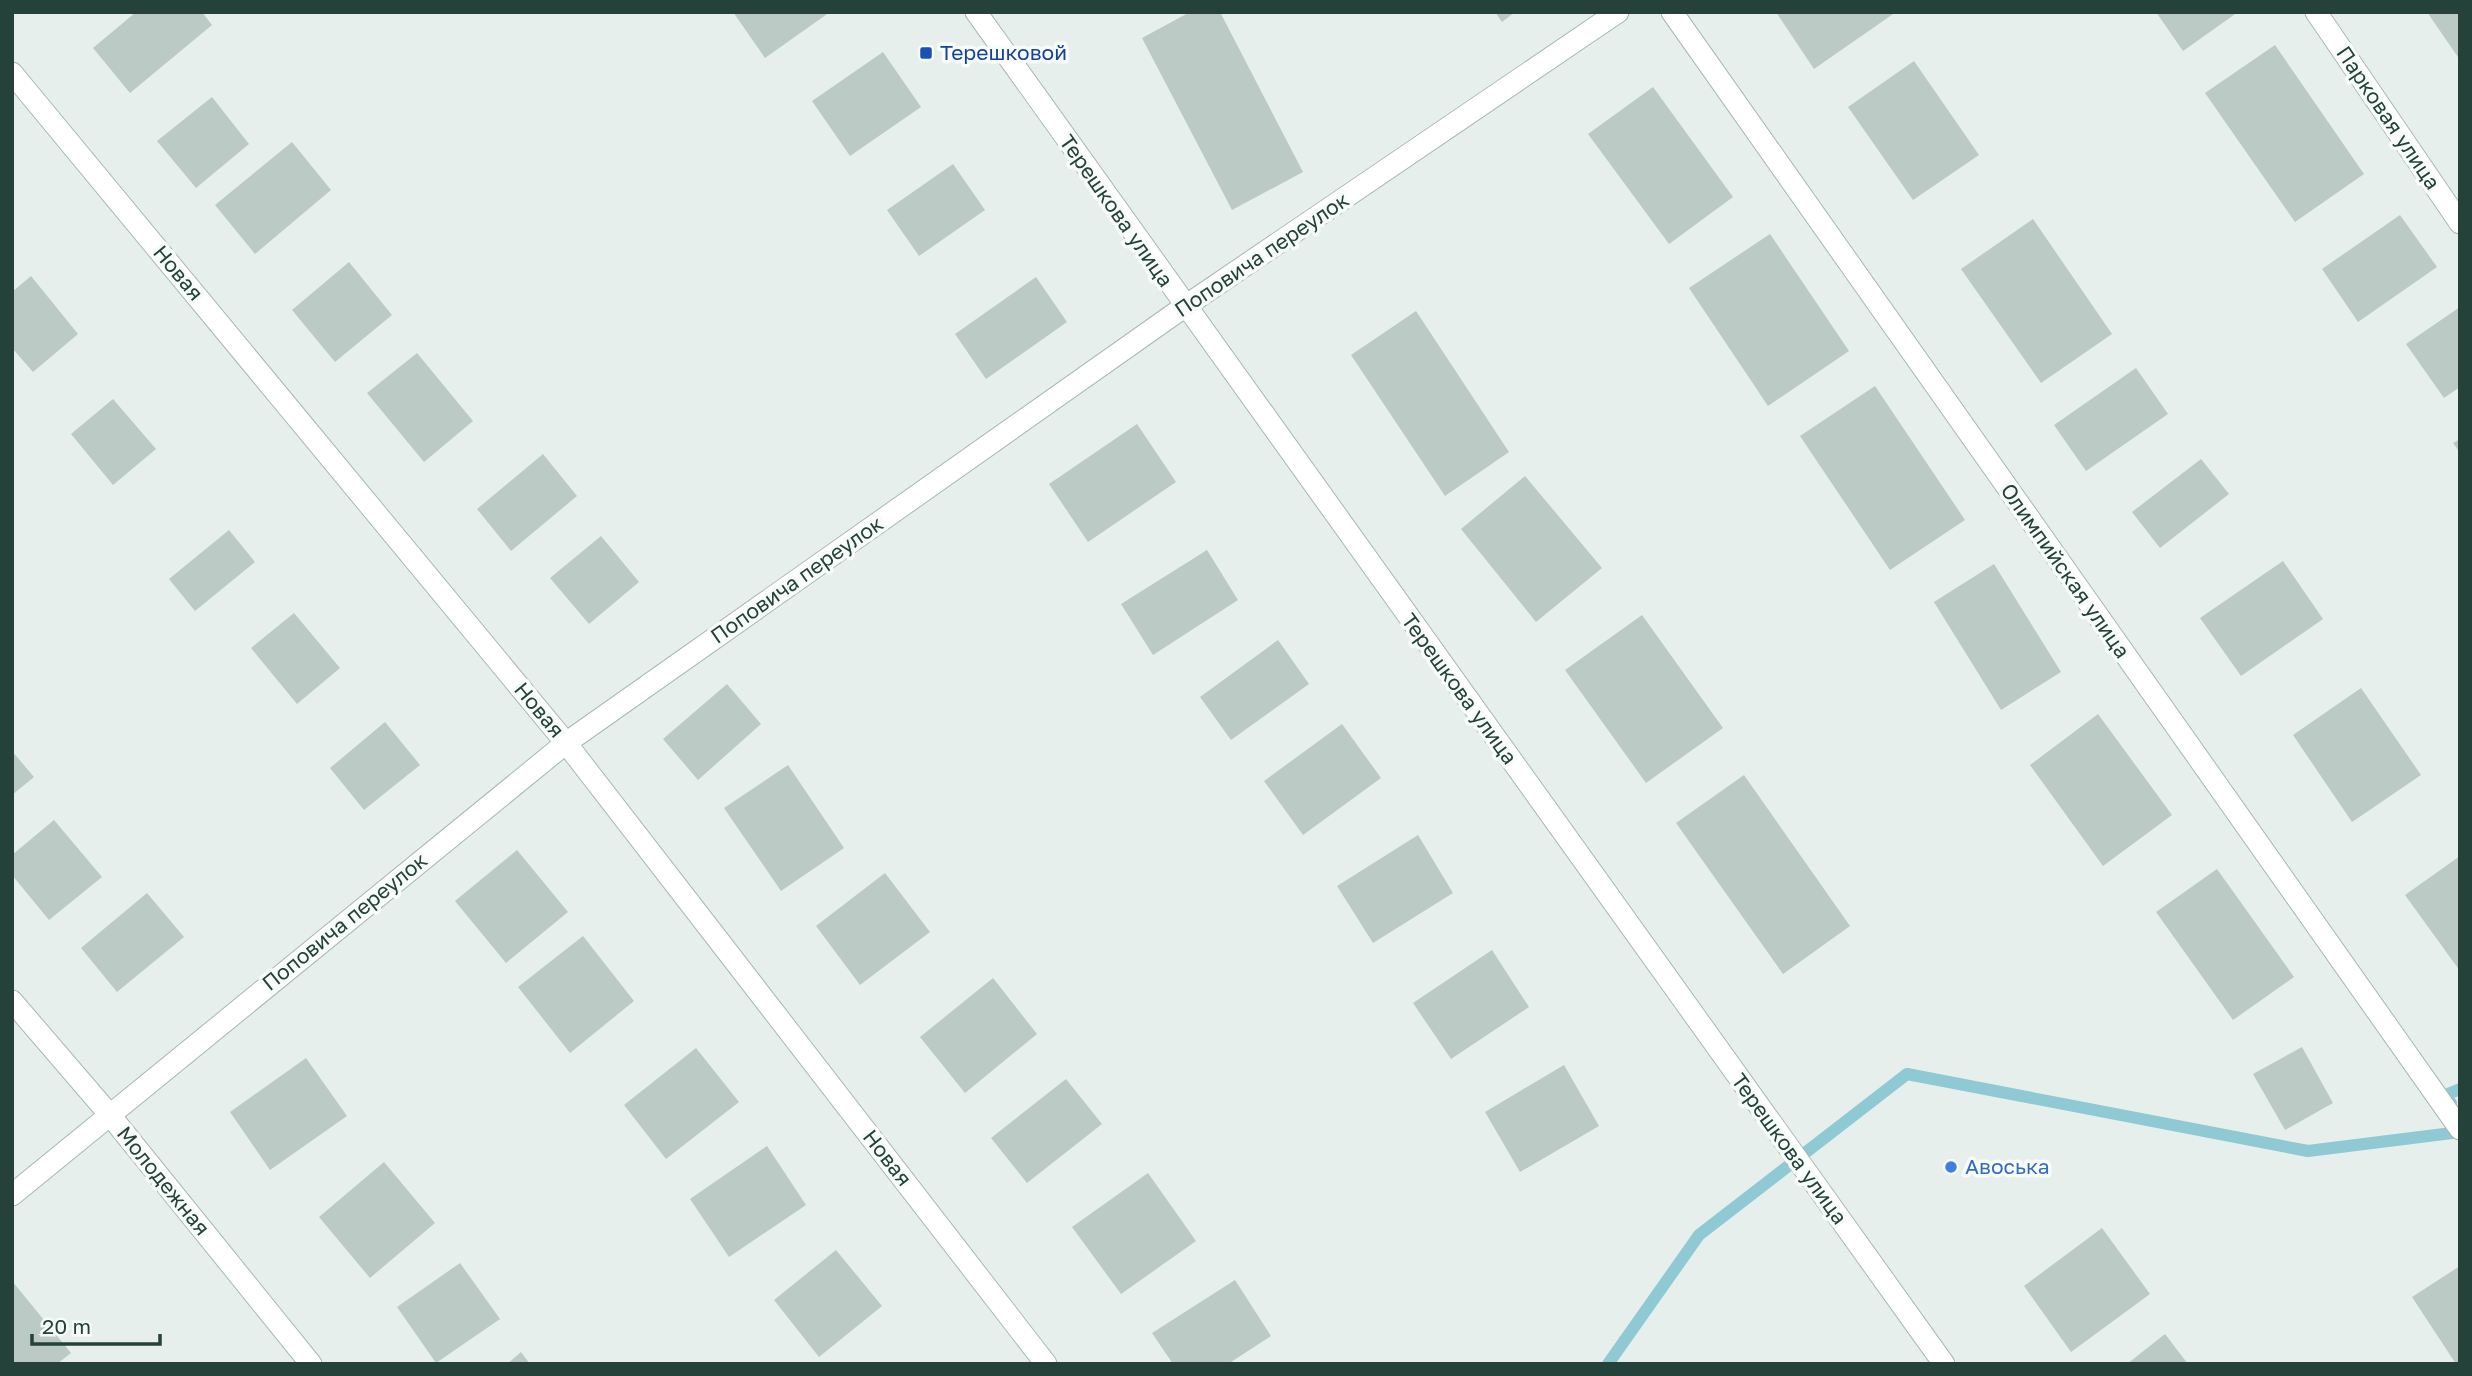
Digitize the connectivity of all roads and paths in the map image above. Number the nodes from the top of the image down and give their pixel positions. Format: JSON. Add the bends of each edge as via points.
{"nodes":[{"id":1,"x":976,"y":12,"type":"edge"},
{"id":2,"x":1618,"y":12,"type":"edge"},
{"id":3,"x":1672,"y":12,"type":"edge"},
{"id":4,"x":2316,"y":12,"type":"edge"},
{"id":5,"x":12,"y":73,"type":"edge"},
{"id":6,"x":2460,"y":223,"type":"edge"},
{"id":7,"x":1184,"y":307,"type":"junction"},
{"id":8,"x":566,"y":743,"type":"junction"},
{"id":9,"x":12,"y":1002,"type":"edge"},
{"id":10,"x":109,"y":1114,"type":"junction"},
{"id":11,"x":2460,"y":1129,"type":"edge"},
{"id":12,"x":12,"y":1195,"type":"edge"},
{"id":13,"x":311,"y":1364,"type":"edge"},
{"id":14,"x":1046,"y":1364,"type":"edge"},
{"id":15,"x":1944,"y":1364,"type":"edge"}],
"edges":[{"from":1,"to":7,"type":"street","name":"Терешкова улица"},
{"from":2,"to":7,"type":"street","name":"Поповича переулок"},
{"from":3,"to":11,"type":"street","name":"Олимпийская улица"},
{"from":4,"to":6,"type":"street","name":"Парковая улица"},
{"from":5,"to":8,"type":"street","name":"Новая"},
{"from":7,"to":8,"type":"street","name":"Поповича переулок"},
{"from":7,"to":15,"type":"street","name":"Терешкова улица"},
{"from":8,"to":10,"type":"street","name":"Поповича переулок"},
{"from":8,"to":14,"type":"street","name":"Новая"},
{"from":9,"to":10,"type":"street","name":"Молодежная"},
{"from":10,"to":12,"type":"street","name":"Поповича переулок"},
{"from":10,"to":13,"type":"street","name":"Молодежная"}]}
